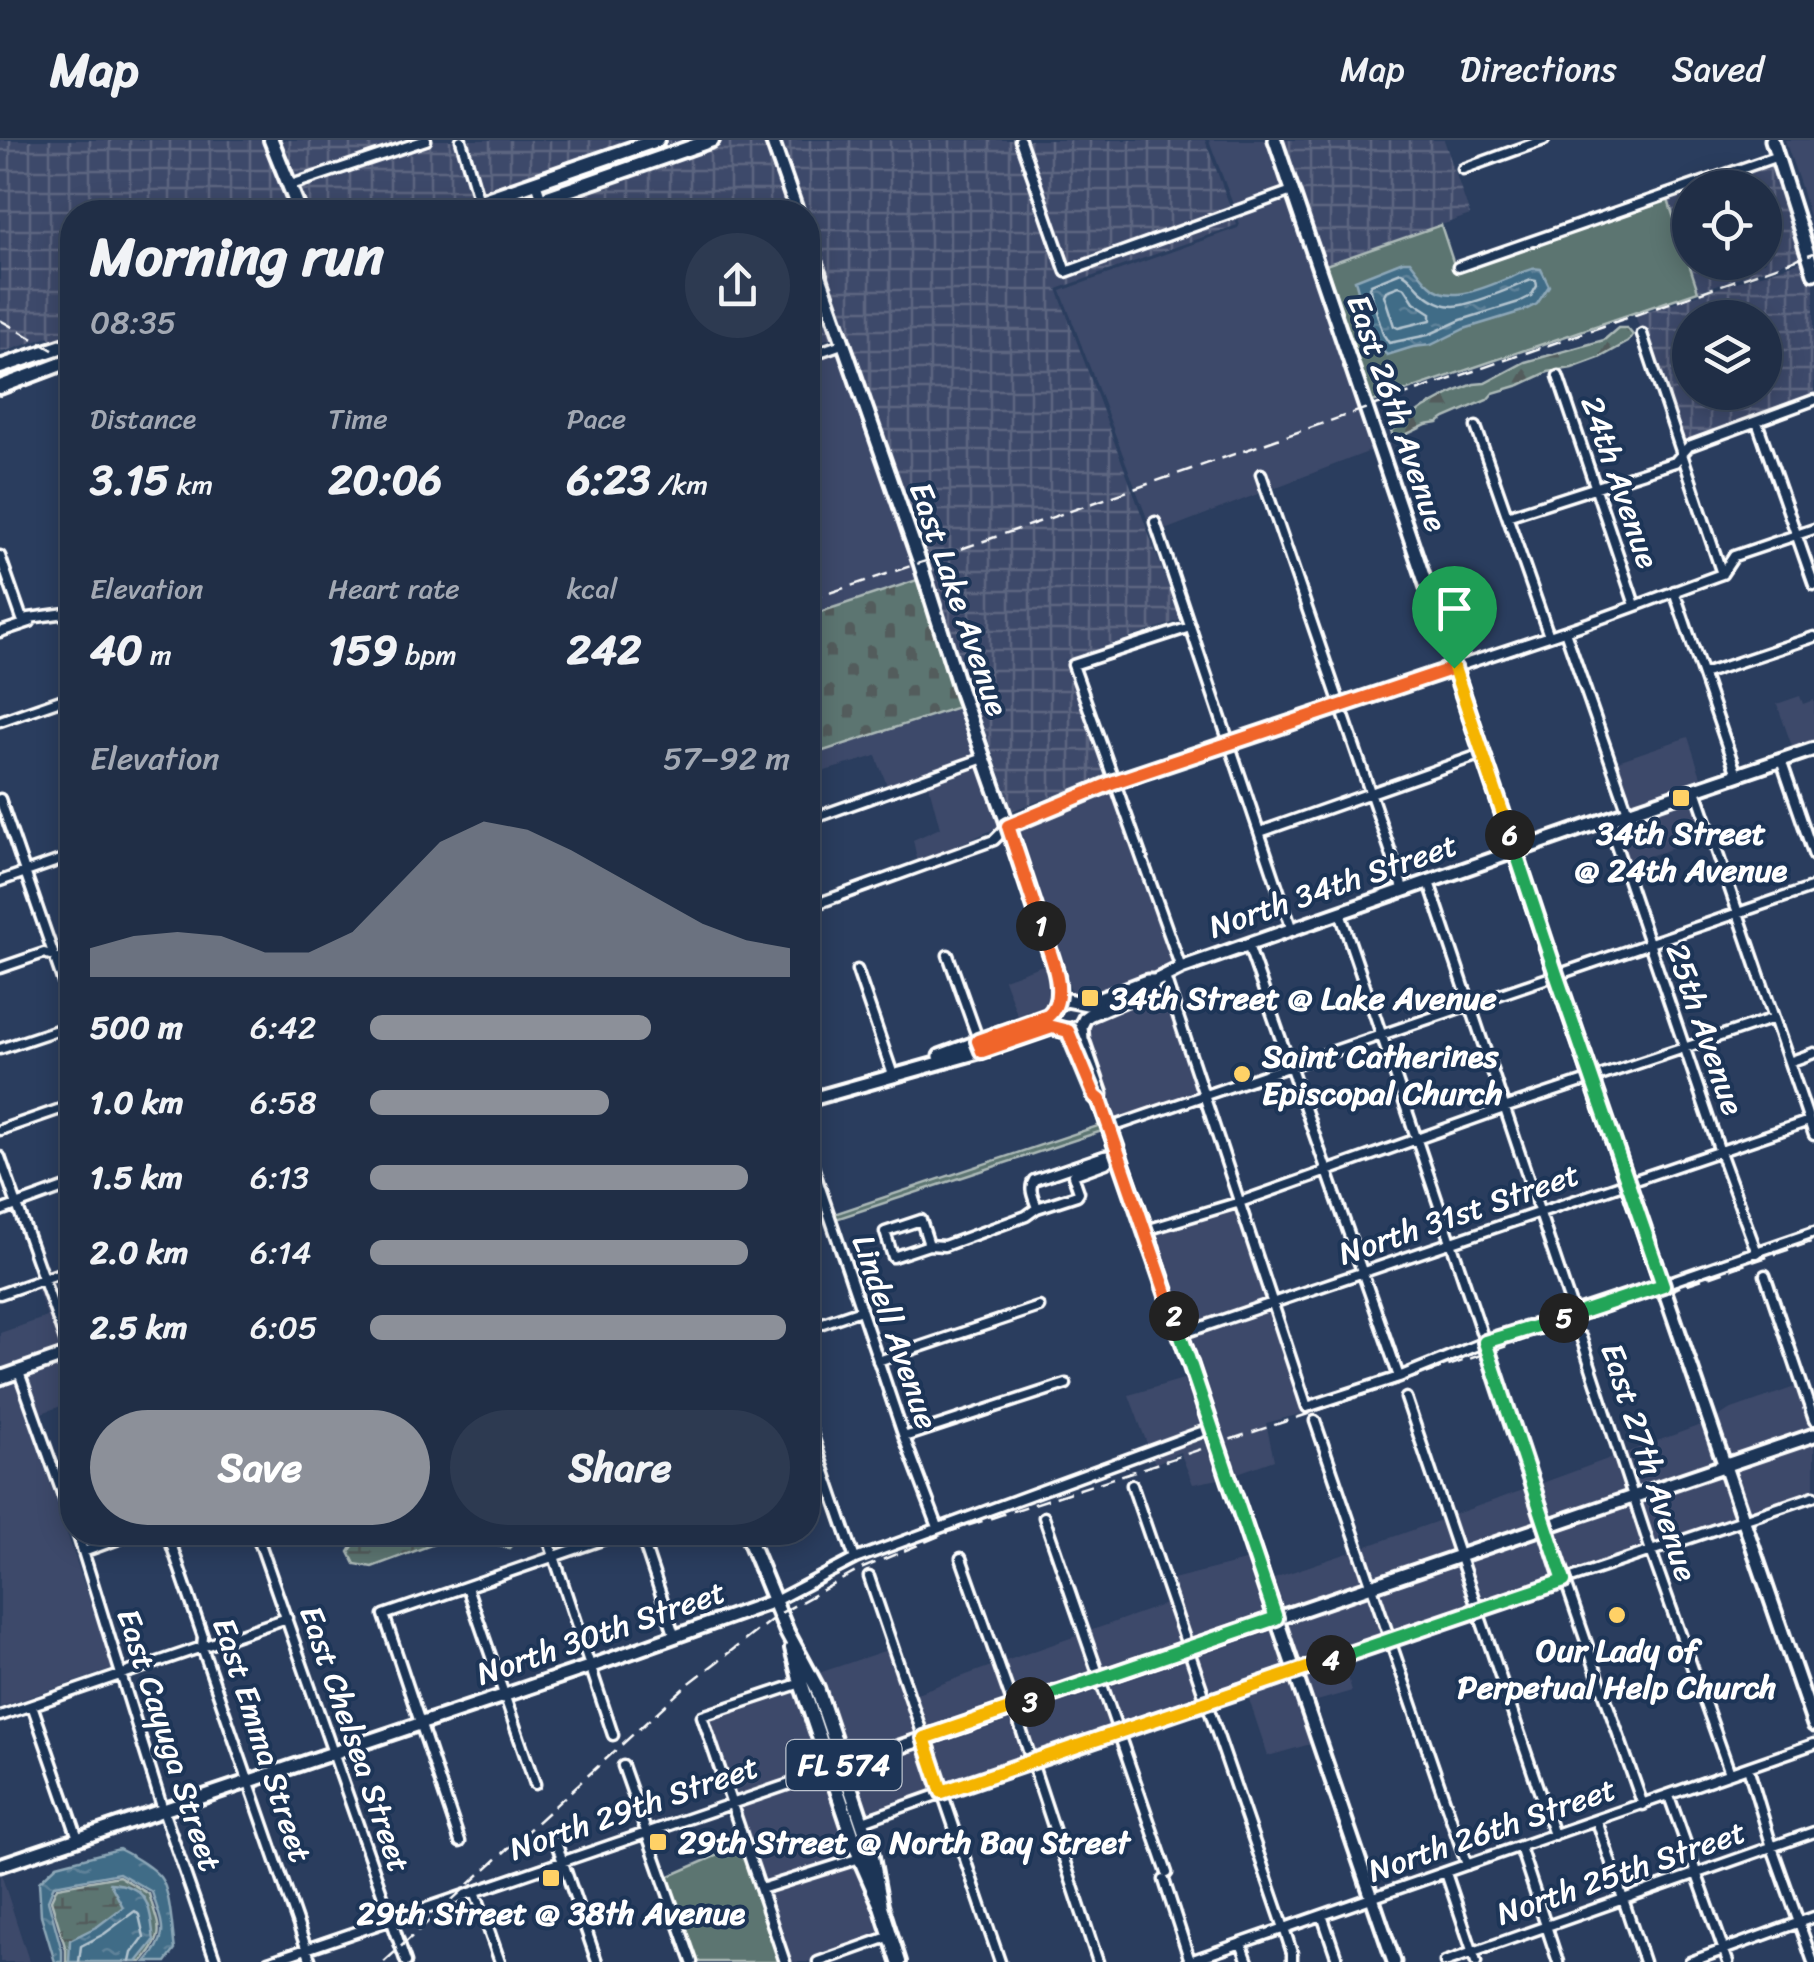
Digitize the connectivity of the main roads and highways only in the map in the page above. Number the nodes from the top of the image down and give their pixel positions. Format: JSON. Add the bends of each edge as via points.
{"nodes":[{"id":1,"x":271,"y":140,"type":"edge"},
{"id":2,"x":712,"y":140,"type":"edge"},
{"id":3,"x":652,"y":142,"type":"edge"},
{"id":4,"x":293,"y":200,"type":"edge"},
{"id":5,"x":496,"y":200,"type":"edge"},
{"id":6,"x":559,"y":200,"type":"edge"},
{"id":7,"x":60,"y":347,"type":"edge"},
{"id":8,"x":60,"y":365,"type":"edge"},
{"id":9,"x":3,"y":366,"type":"edge"},
{"id":10,"x":6,"y":385,"type":"edge"},
{"id":11,"x":751,"y":1545,"type":"edge"},
{"id":12,"x":787,"y":1632,"type":"junction"},
{"id":13,"x":837,"y":1768,"type":"junction"},
{"id":14,"x":881,"y":1906,"type":"junction"},
{"id":15,"x":899,"y":1962,"type":"edge"}],
"edges":[{"from":1,"to":4,"type":"main road"},
{"from":2,"to":6,"type":"main road"},
{"from":3,"to":5,"type":"main road"},
{"from":7,"to":9,"type":"main road"},
{"from":8,"to":10,"type":"main road"},
{"from":11,"to":12,"type":"main road","number":"FL 574"},
{"from":12,"to":13,"type":"main road","number":"FL 574"},
{"from":12,"to":13,"type":"main road","number":"FL 574","via":[[817,1688]]},
{"from":13,"to":14,"type":"main road","number":"FL 574","via":[[860,1858]]},
{"from":13,"to":14,"type":"main road","number":"FL 574","via":[[863,1821]]},
{"from":14,"to":15,"type":"main road","number":"FL 574"}]}
